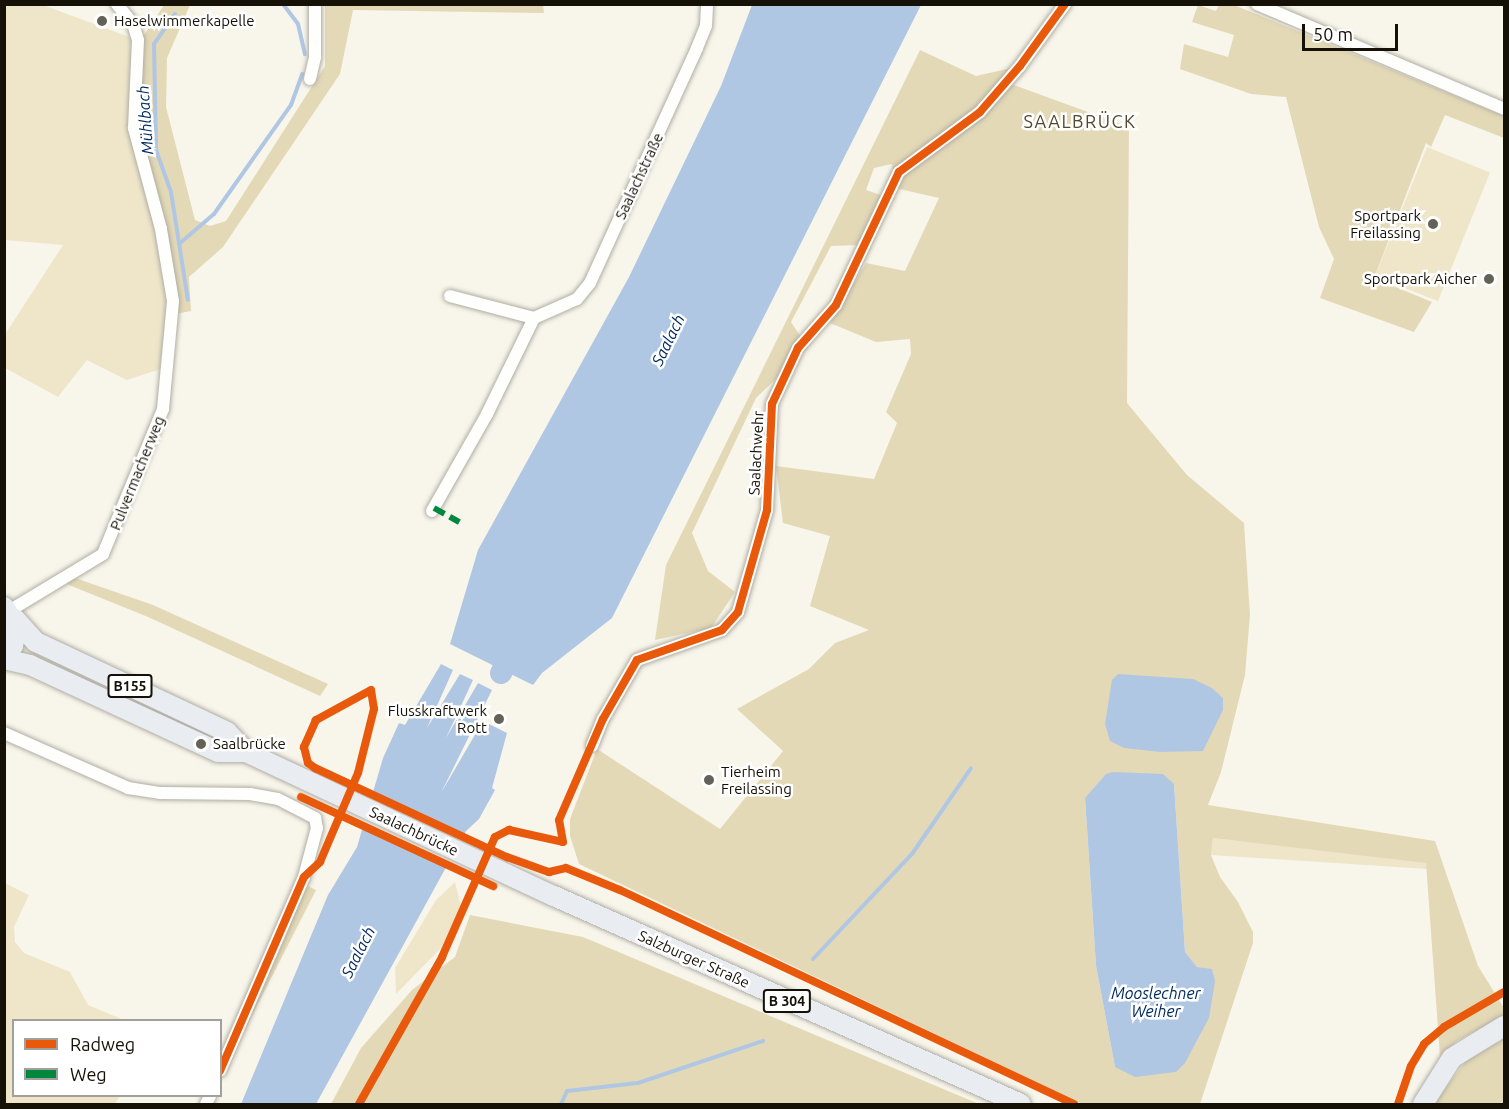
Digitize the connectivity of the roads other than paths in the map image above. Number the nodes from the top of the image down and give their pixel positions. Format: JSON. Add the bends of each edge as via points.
{"nodes":[{"id":1,"x":117,"y":4,"type":"edge"},
{"id":2,"x":315,"y":4,"type":"edge"},
{"id":3,"x":706,"y":4,"type":"edge"},
{"id":4,"x":1065,"y":4,"type":"edge"},
{"id":5,"x":1257,"y":4,"type":"edge"},
{"id":6,"x":310,"y":79,"type":"dead end"},
{"id":7,"x":1504,"y":109,"type":"edge"},
{"id":8,"x":450,"y":296,"type":"dead end"},
{"id":9,"x":534,"y":318,"type":"junction"},
{"id":10,"x":432,"y":511,"type":"dead end"},
{"id":11,"x":9,"y":612,"type":"edge"},
{"id":12,"x":4,"y":657,"type":"edge"},
{"id":13,"x":4,"y":733,"type":"edge"},
{"id":14,"x":592,"y":746,"type":"dead end"},
{"id":15,"x":246,"y":752,"type":"junction"},
{"id":16,"x":414,"y":831,"type":"joint"},
{"id":17,"x":500,"y":871,"type":"joint"},
{"id":18,"x":1504,"y":1026,"type":"edge"},
{"id":19,"x":1504,"y":1034,"type":"edge"},
{"id":20,"x":1476,"y":1040,"type":"junction"},
{"id":21,"x":222,"y":1066,"type":"edge"},
{"id":22,"x":1020,"y":1104,"type":"edge"},
{"id":23,"x":1423,"y":1104,"type":"edge"}],
"edges":[{"from":1,"to":11,"type":"street","name":"Pulvermacherweg","via":[[133,24],[138,40],[134,128],[161,229],[172,301],[163,409],[103,554]]},
{"from":2,"to":6,"type":"street","via":[[315,57]]},
{"from":3,"to":9,"type":"street","name":"Saalachstraße","via":[[706,26],[698,48],[590,283],[577,299]]},
{"from":4,"to":14,"type":"street","name":"Saalachwehr","via":[[980,112],[899,172],[836,305],[798,348],[771,404],[767,510],[738,612],[722,630],[637,660]]},
{"from":5,"to":7,"type":"street"},
{"from":8,"to":9,"type":"street"},
{"from":9,"to":10,"type":"street","via":[[497,396]]},
{"from":11,"to":12,"type":"main road","via":[[17,637]]},
{"from":11,"to":15,"type":"main road","number":"B155","via":[[36,642],[227,732]]},
{"from":12,"to":15,"type":"main road","number":"B155","via":[[30,665],[218,752]]},
{"from":13,"to":21,"type":"street","via":[[128,788],[161,793],[250,794],[279,799],[315,818],[317,828],[304,877]]},
{"from":15,"to":16,"type":"main road","name":"Saalachbrücke","number":"B155"},
{"from":16,"to":17,"type":"main road","name":"Saalachbrücke","number":"B 304"},
{"from":17,"to":22,"type":"main road","name":"Salzburger Straße","number":"B 304"},
{"from":18,"to":20,"type":"main road"},
{"from":19,"to":20,"type":"main road"},
{"from":20,"to":23,"type":"main road","via":[[1444,1066]]}]}
